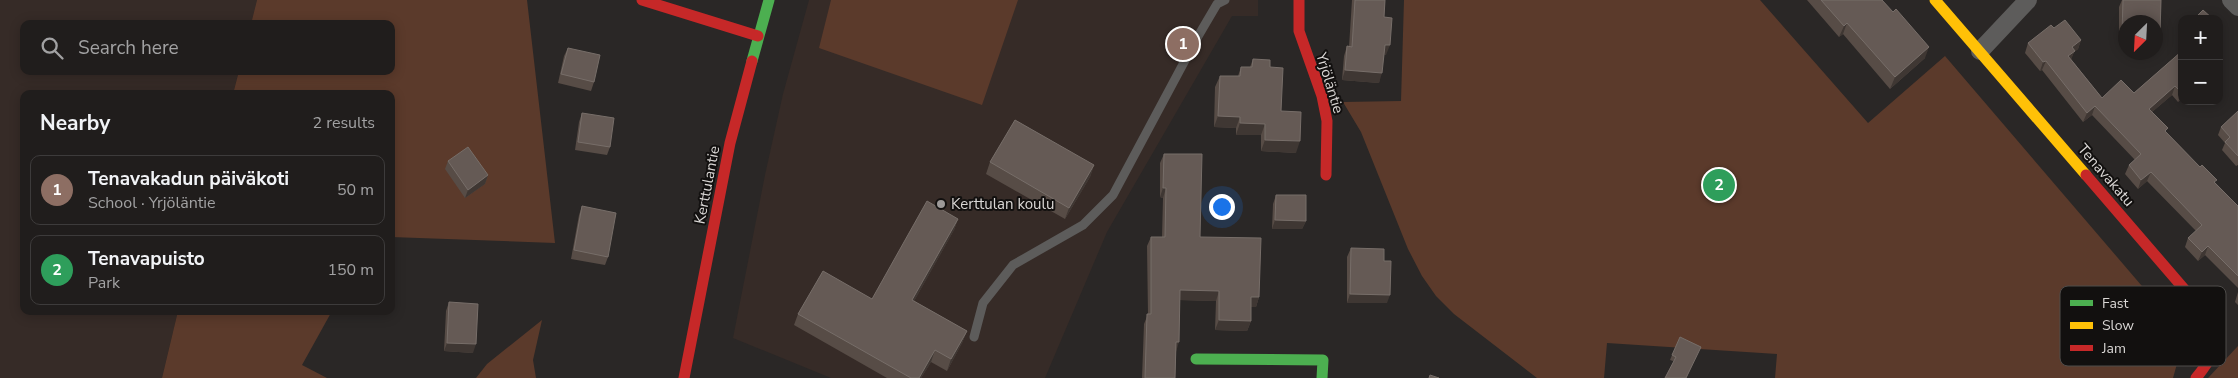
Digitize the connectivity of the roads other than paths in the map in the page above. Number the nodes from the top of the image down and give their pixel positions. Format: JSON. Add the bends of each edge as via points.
{"nodes":[{"id":1,"x":642,"y":0,"type":"edge"},
{"id":2,"x":769,"y":0,"type":"edge"},
{"id":3,"x":1225,"y":0,"type":"edge"},
{"id":4,"x":1299,"y":0,"type":"edge"},
{"id":5,"x":1935,"y":0,"type":"edge"},
{"id":6,"x":2028,"y":0,"type":"edge"},
{"id":7,"x":2231,"y":0,"type":"edge"},
{"id":8,"x":2238,"y":8,"type":"edge"},
{"id":9,"x":758,"y":36,"type":"junction"},
{"id":10,"x":1980,"y":51,"type":"junction"},
{"id":11,"x":1326,"y":175,"type":"dead end"},
{"id":12,"x":2182,"y":286,"type":"edge"},
{"id":13,"x":974,"y":337,"type":"dead end"},
{"id":14,"x":1196,"y":359,"type":"dead end"},
{"id":15,"x":2206,"y":366,"type":"edge"},
{"id":16,"x":684,"y":378,"type":"edge"},
{"id":17,"x":1322,"y":378,"type":"edge"},
{"id":18,"x":2196,"y":378,"type":"edge"}],
"edges":[{"from":1,"to":9,"type":"street"},
{"from":2,"to":9,"type":"street","name":"Kerttulantie"},
{"from":3,"to":13,"type":"lane","via":[[1217,4],[1197,38],[1113,195],[1083,225],[1013,265],[983,303]]},
{"from":4,"to":11,"type":"street","name":"Yrjöläntie","via":[[1299,31],[1322,96],[1327,122]]},
{"from":5,"to":10,"type":"street","name":"Tenavakatu"},
{"from":6,"to":10,"type":"street"},
{"from":7,"to":8,"type":"street"},
{"from":9,"to":16,"type":"street","name":"Kerttulantie","via":[[730,143]]},
{"from":10,"to":12,"type":"street","name":"Tenavakatu"},
{"from":14,"to":17,"type":"street","via":[[1322,360]]},
{"from":15,"to":18,"type":"street","name":"Tenavakatu"}]}
